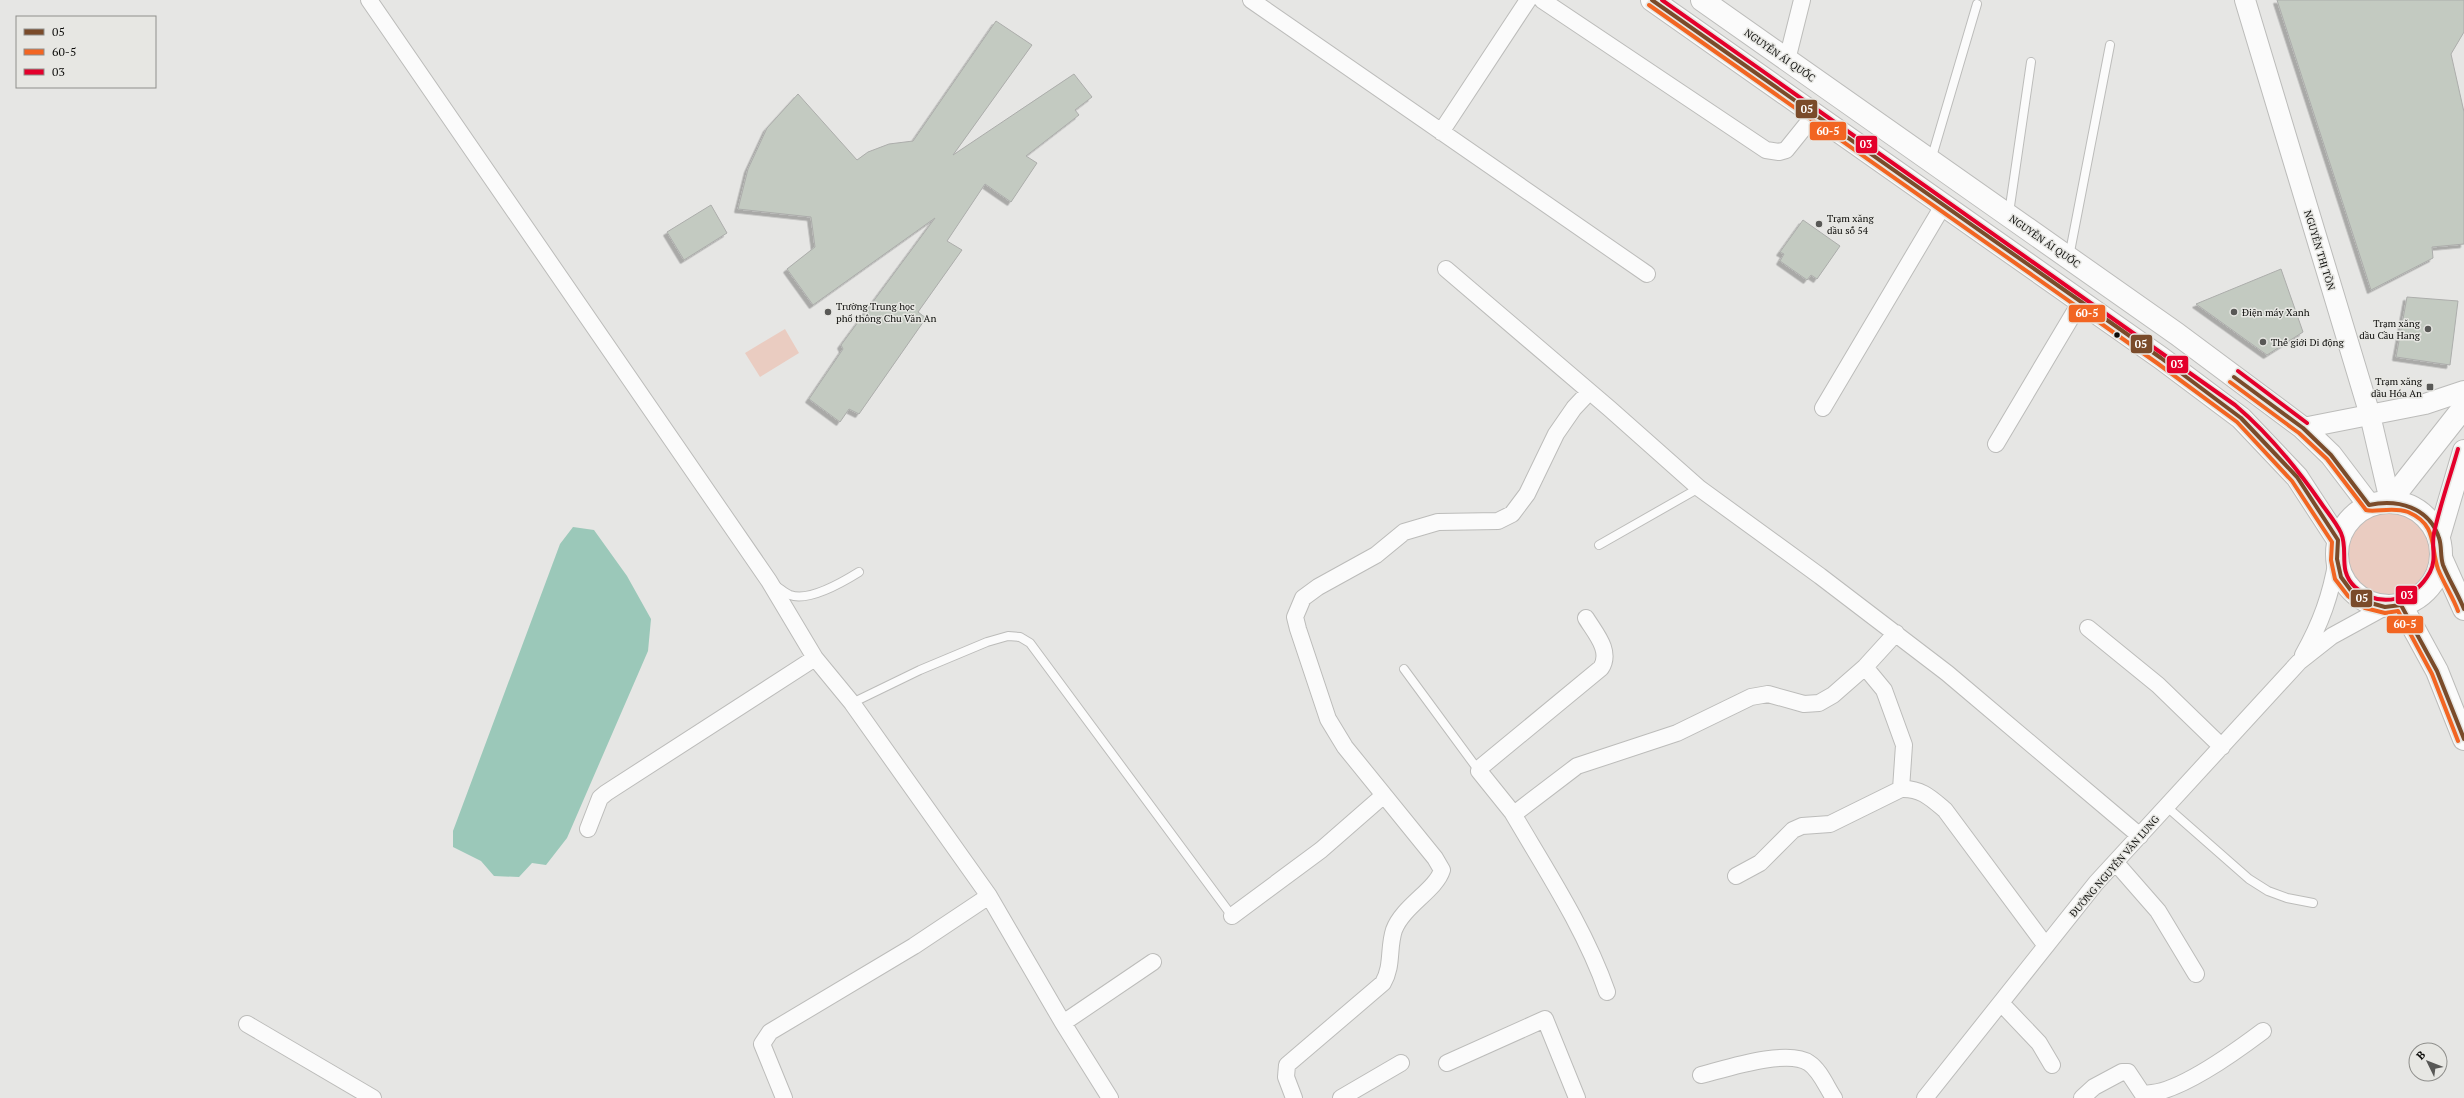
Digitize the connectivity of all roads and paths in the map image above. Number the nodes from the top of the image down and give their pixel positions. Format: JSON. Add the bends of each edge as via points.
{"nodes":[{"id":1,"x":369,"y":0,"type":"edge"},
{"id":2,"x":1251,"y":0,"type":"edge"},
{"id":3,"x":1528,"y":0,"type":"edge"},
{"id":4,"x":1542,"y":0,"type":"edge"},
{"id":5,"x":1652,"y":0,"type":"edge"},
{"id":6,"x":1702,"y":0,"type":"edge"},
{"id":7,"x":1802,"y":0,"type":"edge"},
{"id":8,"x":2245,"y":0,"type":"edge"},
{"id":9,"x":1978,"y":4,"type":"dead end"},
{"id":10,"x":2110,"y":45,"type":"dead end"},
{"id":11,"x":1787,"y":60,"type":"junction"},
{"id":12,"x":2031,"y":62,"type":"dead end"},
{"id":13,"x":1815,"y":114,"type":"junction"},
{"id":14,"x":1877,"y":123,"type":"junction"},
{"id":15,"x":1441,"y":132,"type":"junction"},
{"id":16,"x":1859,"y":146,"type":"junction"},
{"id":17,"x":1931,"y":161,"type":"junction"},
{"id":18,"x":1944,"y":204,"type":"junction"},
{"id":19,"x":2009,"y":216,"type":"junction"},
{"id":20,"x":2069,"y":258,"type":"junction"},
{"id":21,"x":1446,"y":269,"type":"dead end"},
{"id":22,"x":1648,"y":274,"type":"dead end"},
{"id":23,"x":2081,"y":301,"type":"junction"},
{"id":24,"x":2464,"y":391,"type":"edge"},
{"id":25,"x":1589,"y":392,"type":"junction"},
{"id":26,"x":2464,"y":407,"type":"edge"},
{"id":27,"x":1824,"y":408,"type":"dead end"},
{"id":28,"x":2370,"y":415,"type":"junction"},
{"id":29,"x":2303,"y":428,"type":"junction"},
{"id":30,"x":1996,"y":444,"type":"dead end"},
{"id":31,"x":2464,"y":451,"type":"edge"},
{"id":32,"x":1699,"y":488,"type":"junction"},
{"id":33,"x":2380,"y":503,"type":"junction"},
{"id":34,"x":2439,"y":536,"type":"junction"},
{"id":35,"x":1599,"y":545,"type":"dead end"},
{"id":36,"x":2338,"y":549,"type":"junction"},
{"id":37,"x":2442,"y":560,"type":"junction"},
{"id":38,"x":859,"y":572,"type":"dead end"},
{"id":39,"x":769,"y":581,"type":"junction"},
{"id":40,"x":2393,"y":606,"type":"junction"},
{"id":41,"x":2464,"y":609,"type":"edge"},
{"id":42,"x":1586,"y":618,"type":"dead end"},
{"id":43,"x":2088,"y":628,"type":"dead end"},
{"id":44,"x":1896,"y":633,"type":"junction"},
{"id":45,"x":815,"y":658,"type":"junction"},
{"id":46,"x":2299,"y":662,"type":"junction"},
{"id":47,"x":1865,"y":667,"type":"junction"},
{"id":48,"x":1404,"y":669,"type":"dead end"},
{"id":49,"x":852,"y":703,"type":"junction"},
{"id":50,"x":2464,"y":740,"type":"edge"},
{"id":51,"x":2222,"y":747,"type":"junction"},
{"id":52,"x":1479,"y":771,"type":"junction"},
{"id":53,"x":1901,"y":789,"type":"junction"},
{"id":54,"x":1384,"y":795,"type":"junction"},
{"id":55,"x":2167,"y":807,"type":"junction"},
{"id":56,"x":1512,"y":812,"type":"junction"},
{"id":57,"x":588,"y":829,"type":"dead end"},
{"id":58,"x":2140,"y":836,"type":"junction"},
{"id":59,"x":2116,"y":863,"type":"junction"},
{"id":60,"x":1736,"y":876,"type":"dead end"},
{"id":61,"x":989,"y":896,"type":"junction"},
{"id":62,"x":2313,"y":903,"type":"dead end"},
{"id":63,"x":1232,"y":916,"type":"joint"},
{"id":64,"x":2046,"y":946,"type":"junction"},
{"id":65,"x":1153,"y":962,"type":"dead end"},
{"id":66,"x":2196,"y":974,"type":"dead end"},
{"id":67,"x":1607,"y":992,"type":"dead end"},
{"id":68,"x":2001,"y":1003,"type":"junction"},
{"id":69,"x":1063,"y":1023,"type":"junction"},
{"id":70,"x":247,"y":1024,"type":"dead end"},
{"id":71,"x":2263,"y":1031,"type":"dead end"},
{"id":72,"x":1401,"y":1063,"type":"dead end"},
{"id":73,"x":1447,"y":1063,"type":"dead end"},
{"id":74,"x":2052,"y":1065,"type":"dead end"},
{"id":75,"x":1701,"y":1075,"type":"dead end"},
{"id":76,"x":373,"y":1098,"type":"edge"},
{"id":77,"x":784,"y":1098,"type":"edge"},
{"id":78,"x":1110,"y":1098,"type":"edge"},
{"id":79,"x":1294,"y":1098,"type":"edge"},
{"id":80,"x":1341,"y":1098,"type":"edge"},
{"id":81,"x":1577,"y":1098,"type":"edge"},
{"id":82,"x":1834,"y":1098,"type":"edge"},
{"id":83,"x":1925,"y":1098,"type":"edge"},
{"id":84,"x":2082,"y":1098,"type":"edge"}],
"edges":[{"from":1,"to":39,"type":"street"},
{"from":2,"to":15,"type":"street"},
{"from":3,"to":15,"type":"street"},
{"from":4,"to":13,"type":"street","via":[[1766,150],[1786,150]]},
{"from":5,"to":13,"type":"main road"},
{"from":6,"to":11,"type":"main road","name":"NGUYỄN ÁI QUỐC"},
{"from":7,"to":11,"type":"street"},
{"from":8,"to":28,"type":"street","name":"NGUYỄN THỊ TỒN"},
{"from":9,"to":17,"type":"lane"},
{"from":10,"to":20,"type":"lane"},
{"from":11,"to":14,"type":"main road","name":"NGUYỄN ÁI QUỐC"},
{"from":12,"to":19,"type":"lane"},
{"from":13,"to":16,"type":"main road"},
{"from":14,"to":16,"type":"main road"},
{"from":14,"to":17,"type":"main road","name":"NGUYỄN ÁI QUỐC"},
{"from":15,"to":22,"type":"street"},
{"from":16,"to":18,"type":"main road"},
{"from":17,"to":19,"type":"main road","name":"NGUYỄN ÁI QUỐC"},
{"from":18,"to":23,"type":"main road"},
{"from":18,"to":27,"type":"street"},
{"from":19,"to":20,"type":"main road","name":"NGUYỄN ÁI QUỐC"},
{"from":20,"to":29,"type":"main road","name":"NGUYỄN ÁI QUỐC"},
{"from":21,"to":25,"type":"street"},
{"from":23,"to":30,"type":"street"},
{"from":23,"to":36,"type":"main road","via":[[2241,418],[2297,477]]},
{"from":24,"to":28,"type":"street","via":[[2425,404]]},
{"from":25,"to":32,"type":"street"},
{"from":25,"to":54,"type":"street","via":[[1556,434],[1527,494],[1512,514],[1498,520],[1438,522],[1404,532],[1376,555],[1318,587],[1303,598],[1297,609],[1295,617],[1298,629],[1328,719],[1345,747]]},
{"from":26,"to":33,"type":"main road"},
{"from":28,"to":29,"type":"street"},
{"from":28,"to":33,"type":"street","name":"NGUYỄN THỊ TỒN"},
{"from":29,"to":33,"type":"main road","name":"NGUYỄN ÁI QUỐC"},
{"from":31,"to":34,"type":"main road"},
{"from":32,"to":35,"type":"lane"},
{"from":32,"to":44,"type":"street"},
{"from":33,"to":34,"type":"main road","via":[[2411,506],[2428,518]]},
{"from":33,"to":36,"type":"main road","via":[[2356,513],[2345,525]]},
{"from":34,"to":37,"type":"main road"},
{"from":36,"to":40,"type":"main road","via":[[2341,577],[2352,592],[2367,602]]},
{"from":36,"to":46,"type":"street","name":"ĐƯỜNG NGUYỄN VĂN LUNG","via":[[2332,588],[2320,625]]},
{"from":37,"to":40,"type":"main road","via":[[2432,584],[2424,594]]},
{"from":37,"to":41,"type":"main road"},
{"from":38,"to":39,"type":"lane","via":[[833,587],[801,596],[790,595]]},
{"from":39,"to":45,"type":"street"},
{"from":40,"to":46,"type":"street","name":"ĐƯỜNG NGUYỄN VĂN LUNG","via":[[2332,636]]},
{"from":40,"to":50,"type":"main road","via":[[2437,671]]},
{"from":42,"to":52,"type":"street","via":[[1606,652],[1605,663]]},
{"from":43,"to":51,"type":"street","via":[[2158,684]]},
{"from":44,"to":47,"type":"street"},
{"from":44,"to":58,"type":"street"},
{"from":45,"to":49,"type":"street"},
{"from":45,"to":57,"type":"street","via":[[606,793],[600,798]]},
{"from":46,"to":51,"type":"street","name":"ĐƯỜNG NGUYỄN VĂN LUNG"},
{"from":47,"to":53,"type":"street","via":[[1884,690],[1904,745]]},
{"from":47,"to":56,"type":"street","via":[[1834,695],[1819,703],[1804,704],[1768,694],[1752,697],[1677,733],[1577,766],[1518,811]]},
{"from":48,"to":52,"type":"lane"},
{"from":49,"to":61,"type":"street"},
{"from":49,"to":63,"type":"lane","via":[[920,670],[987,642],[1008,636],[1020,637],[1030,643]]},
{"from":51,"to":55,"type":"street","name":"ĐƯỜNG NGUYỄN VĂN LUNG"},
{"from":52,"to":56,"type":"street"},
{"from":53,"to":60,"type":"street","via":[[1830,824],[1802,826],[1793,830],[1760,863]]},
{"from":53,"to":64,"type":"street","via":[[1912,788],[1925,793],[1945,810]]},
{"from":54,"to":63,"type":"street","via":[[1321,850]]},
{"from":54,"to":79,"type":"street","via":[[1441,867],[1440,874],[1433,885],[1413,902],[1394,929],[1389,973],[1383,983],[1287,1065],[1286,1077]]},
{"from":55,"to":58,"type":"street","name":"ĐƯỜNG NGUYỄN VĂN LUNG"},
{"from":55,"to":62,"type":"lane","via":[[2261,887],[2287,898]]},
{"from":56,"to":67,"type":"street","via":[[1558,890],[1600,972]]},
{"from":58,"to":59,"type":"street","name":"ĐƯỜNG NGUYỄN VĂN LUNG"},
{"from":59,"to":64,"type":"street","name":"ĐƯỜNG NGUYỄN VĂN LUNG"},
{"from":59,"to":66,"type":"street","via":[[2158,911]]},
{"from":61,"to":69,"type":"street"},
{"from":61,"to":77,"type":"street","via":[[914,946],[770,1032],[762,1044]]},
{"from":64,"to":68,"type":"street","name":"ĐƯỜNG NGUYỄN VĂN LUNG"},
{"from":65,"to":69,"type":"street"},
{"from":68,"to":74,"type":"street","via":[[2039,1043]]},
{"from":68,"to":83,"type":"street","name":"ĐƯỜNG NGUYỄN VĂN LUNG"},
{"from":69,"to":78,"type":"street"},
{"from":70,"to":76,"type":"street"},
{"from":71,"to":84,"type":"street","via":[[2227,1059],[2199,1076],[2158,1093],[2142,1092],[2128,1072],[2122,1072]]},
{"from":72,"to":80,"type":"street"},
{"from":73,"to":81,"type":"street","via":[[1545,1019]]},
{"from":75,"to":82,"type":"street","via":[[1762,1061],[1794,1058],[1809,1063]]}]}
